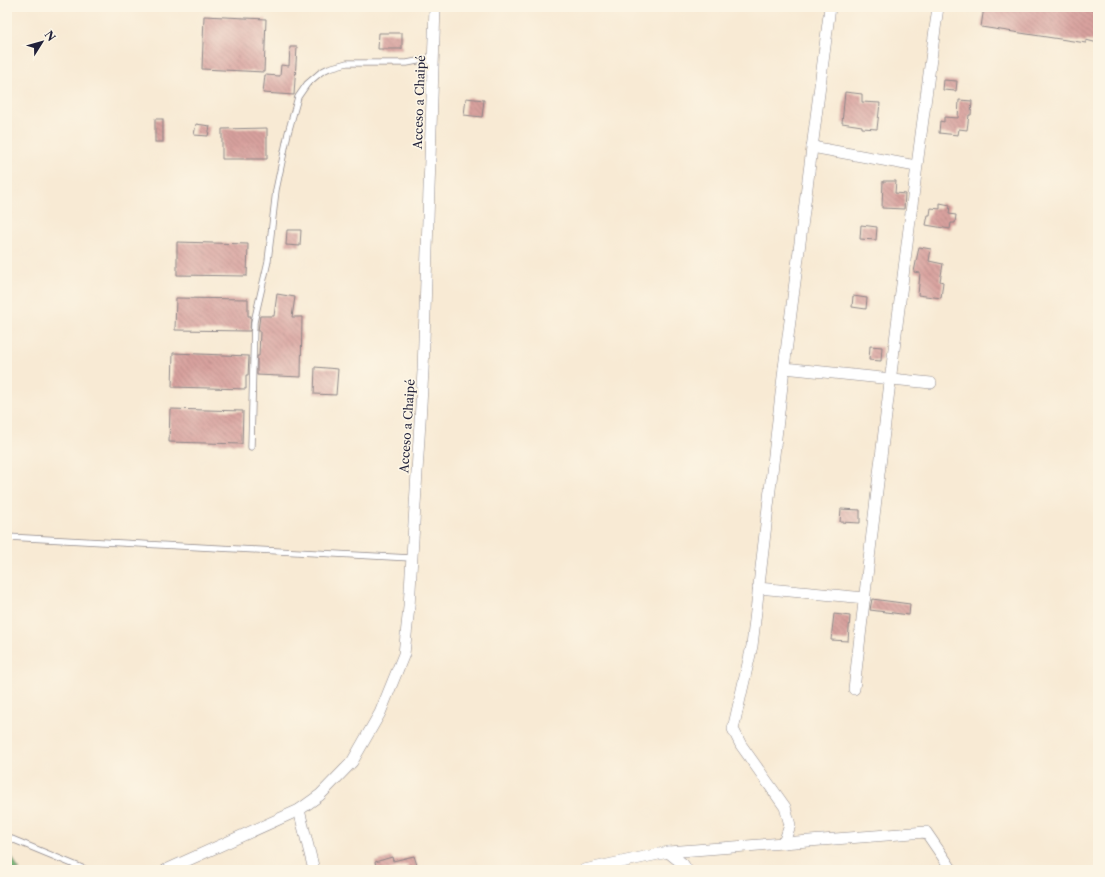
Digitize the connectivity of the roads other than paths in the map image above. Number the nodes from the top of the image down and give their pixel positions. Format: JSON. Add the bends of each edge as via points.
{"nodes":[{"id":1,"x":435,"y":7,"type":"edge"},
{"id":2,"x":830,"y":7,"type":"edge"},
{"id":3,"x":938,"y":7,"type":"edge"},
{"id":4,"x":433,"y":58,"type":"junction"},
{"id":5,"x":812,"y":147,"type":"junction"},
{"id":6,"x":916,"y":166,"type":"junction"},
{"id":7,"x":784,"y":368,"type":"junction"},
{"id":8,"x":890,"y":378,"type":"junction"},
{"id":9,"x":931,"y":382,"type":"dead end"},
{"id":10,"x":251,"y":447,"type":"dead end"},
{"id":11,"x":7,"y":537,"type":"edge"},
{"id":12,"x":411,"y":558,"type":"junction"},
{"id":13,"x":758,"y":588,"type":"junction"},
{"id":14,"x":864,"y":598,"type":"junction"},
{"id":15,"x":854,"y":689,"type":"dead end"},
{"id":16,"x":299,"y":810,"type":"junction"},
{"id":17,"x":7,"y":837,"type":"edge"},
{"id":18,"x":784,"y":843,"type":"junction"},
{"id":19,"x":668,"y":852,"type":"junction"},
{"id":20,"x":87,"y":870,"type":"edge"},
{"id":21,"x":166,"y":870,"type":"edge"},
{"id":22,"x":314,"y":870,"type":"edge"},
{"id":23,"x":584,"y":870,"type":"edge"},
{"id":24,"x":687,"y":870,"type":"edge"},
{"id":25,"x":952,"y":870,"type":"edge"}],
"edges":[{"from":1,"to":4,"type":"street","name":"Acceso a Chaipé"},
{"from":2,"to":5,"type":"street"},
{"from":3,"to":6,"type":"street"},
{"from":4,"to":10,"type":"lane","via":[[407,63],[338,65],[313,78],[298,98],[276,190],[268,261],[254,322]]},
{"from":4,"to":12,"type":"street","name":"Acceso a Chaipé","via":[[423,371]]},
{"from":5,"to":6,"type":"street"},
{"from":5,"to":7,"type":"street"},
{"from":6,"to":8,"type":"street"},
{"from":7,"to":8,"type":"street"},
{"from":7,"to":13,"type":"street"},
{"from":8,"to":9,"type":"street"},
{"from":8,"to":14,"type":"street"},
{"from":11,"to":12,"type":"lane"},
{"from":12,"to":16,"type":"street","name":"Acceso a Chaipé","via":[[404,654],[380,713],[352,762],[320,794]]},
{"from":13,"to":14,"type":"street"},
{"from":13,"to":18,"type":"street","via":[[752,646],[733,729],[741,745],[785,807],[790,825]]},
{"from":14,"to":15,"type":"street"},
{"from":16,"to":21,"type":"street","name":"Acceso a Chaipé"},
{"from":16,"to":22,"type":"street"},
{"from":17,"to":20,"type":"lane"},
{"from":18,"to":19,"type":"street"},
{"from":18,"to":25,"type":"street","via":[[926,832]]},
{"from":19,"to":23,"type":"street"},
{"from":19,"to":24,"type":"street"}]}
